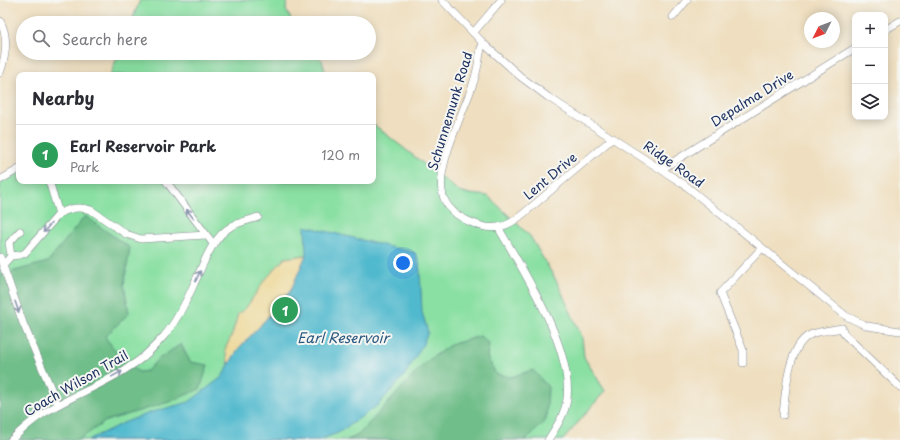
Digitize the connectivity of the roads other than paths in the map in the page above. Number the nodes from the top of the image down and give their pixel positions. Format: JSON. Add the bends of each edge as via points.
{"nodes":[{"id":1,"x":442,"y":0,"type":"edge"},
{"id":2,"x":501,"y":0,"type":"edge"},
{"id":3,"x":687,"y":0,"type":"edge"},
{"id":4,"x":673,"y":17,"type":"dead end"},
{"id":5,"x":0,"y":21,"type":"edge"},
{"id":6,"x":900,"y":21,"type":"edge"},
{"id":7,"x":888,"y":28,"type":"edge"},
{"id":8,"x":474,"y":32,"type":"junction"},
{"id":9,"x":484,"y":44,"type":"junction"},
{"id":10,"x":852,"y":50,"type":"edge"},
{"id":11,"x":0,"y":73,"type":"edge"},
{"id":12,"x":613,"y":138,"type":"junction"},
{"id":13,"x":662,"y":169,"type":"junction"},
{"id":14,"x":16,"y":171,"type":"edge"},
{"id":15,"x":0,"y":180,"type":"edge"},
{"id":16,"x":50,"y":184,"type":"edge"},
{"id":17,"x":168,"y":184,"type":"edge"},
{"id":18,"x":59,"y":214,"type":"junction"},
{"id":19,"x":258,"y":218,"type":"dead end"},
{"id":20,"x":498,"y":227,"type":"junction"},
{"id":21,"x":20,"y":230,"type":"dead end"},
{"id":22,"x":206,"y":235,"type":"junction"},
{"id":23,"x":214,"y":245,"type":"junction"},
{"id":24,"x":762,"y":248,"type":"junction"},
{"id":25,"x":12,"y":256,"type":"junction"},
{"id":26,"x":0,"y":257,"type":"edge"},
{"id":27,"x":3,"y":265,"type":"junction"},
{"id":28,"x":846,"y":316,"type":"junction"},
{"id":29,"x":842,"y":328,"type":"junction"},
{"id":30,"x":900,"y":331,"type":"edge"},
{"id":31,"x":743,"y":363,"type":"dead end"},
{"id":32,"x":900,"y":387,"type":"edge"},
{"id":33,"x":58,"y":405,"type":"junction"},
{"id":34,"x":783,"y":415,"type":"dead end"},
{"id":35,"x":11,"y":440,"type":"edge"},
{"id":36,"x":548,"y":440,"type":"edge"}],
"edges":[{"from":1,"to":8,"type":"street","name":"Ridge Road"},
{"from":2,"to":8,"type":"street"},
{"from":3,"to":4,"type":"street"},
{"from":5,"to":11,"type":"street","via":[[6,46]]},
{"from":6,"to":7,"type":"street"},
{"from":8,"to":9,"type":"street","name":"Ridge Road"},
{"from":9,"to":12,"type":"street","name":"Ridge Road","via":[[548,97]]},
{"from":9,"to":20,"type":"street","name":"Schunnemunk Road","via":[[474,83],[449,150],[442,189],[444,199],[456,215],[479,226]]},
{"from":10,"to":13,"type":"street","name":"Depalma Drive"},
{"from":12,"to":13,"type":"street","name":"Ridge Road"},
{"from":12,"to":20,"type":"street","name":"Lent Drive","via":[[523,214]]},
{"from":13,"to":24,"type":"street","name":"Ridge Road"},
{"from":14,"to":15,"type":"street"},
{"from":16,"to":18,"type":"street"},
{"from":22,"to":17,"type":"street","one_way":true},
{"from":18,"to":22,"type":"street","via":[[76,207],[85,208],[126,234],[141,239]]},
{"from":18,"to":25,"type":"street","one_way":true,"via":[[25,253]]},
{"from":19,"to":23,"type":"street","name":"Coach Wilson Trail","via":[[232,226]]},
{"from":20,"to":36,"type":"street","via":[[540,301],[562,356],[567,399],[560,422]]},
{"from":21,"to":25,"type":"street","via":[[9,243]]},
{"from":22,"to":23,"type":"street"},
{"from":33,"to":23,"type":"street","name":"Coach Wilson Trail","one_way":true,"via":[[119,374],[152,349],[177,318]]},
{"from":24,"to":28,"type":"street","name":"Ridge Road"},
{"from":24,"to":31,"type":"street","via":[[720,293],[743,350]]},
{"from":25,"to":27,"type":"street"},
{"from":26,"to":27,"type":"street"},
{"from":27,"to":33,"type":"street","one_way":true,"via":[[23,323]]},
{"from":28,"to":29,"type":"street"},
{"from":28,"to":30,"type":"street","name":"Ridge Road","via":[[867,326]]},
{"from":29,"to":32,"type":"street","via":[[844,334]]},
{"from":29,"to":34,"type":"street","via":[[809,335],[802,341],[788,372]]},
{"from":33,"to":35,"type":"street","name":"Coach Wilson Trail","via":[[33,420]]}]}
